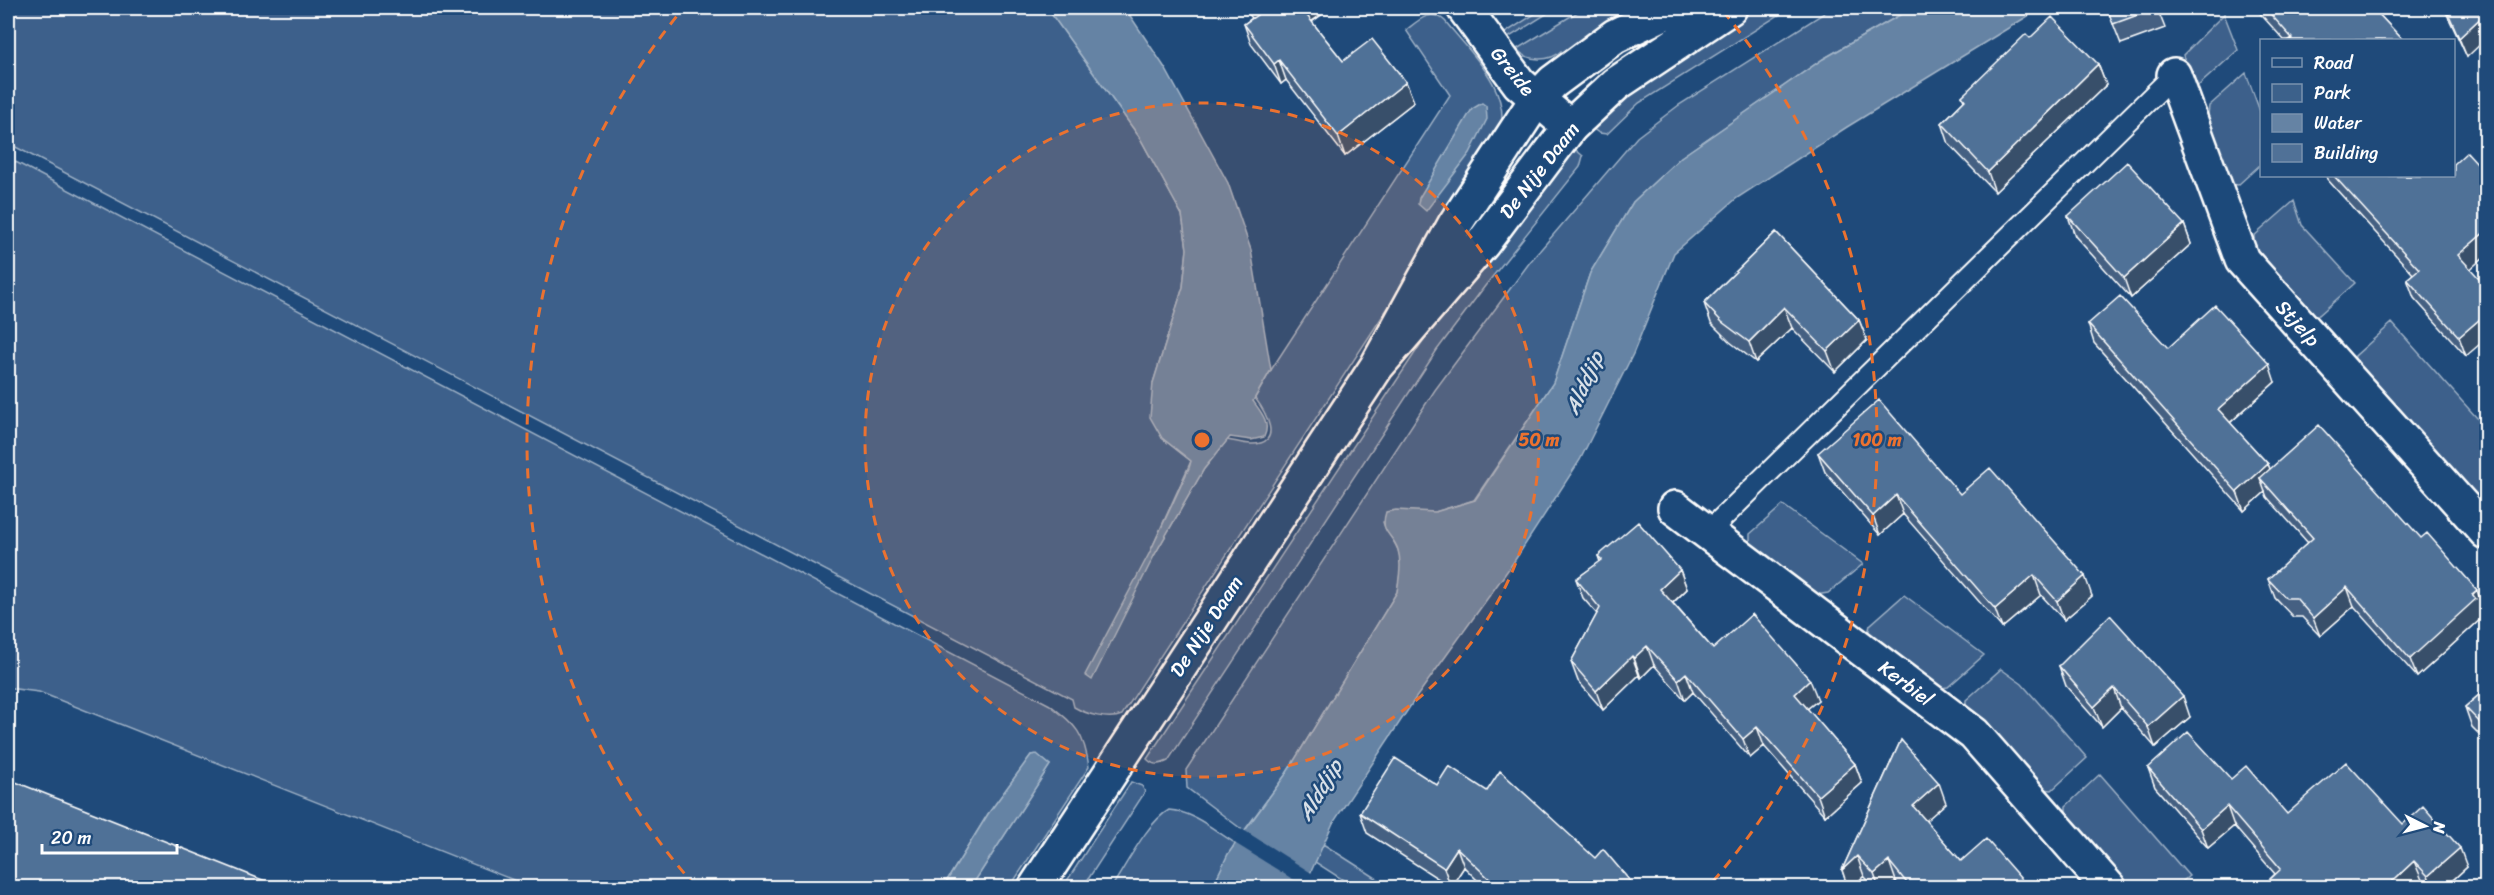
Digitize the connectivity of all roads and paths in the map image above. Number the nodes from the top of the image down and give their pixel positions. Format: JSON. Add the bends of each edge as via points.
{"nodes":[{"id":1,"x":1464,"y":8,"type":"edge"},
{"id":2,"x":1674,"y":8,"type":"edge"},
{"id":3,"x":1731,"y":8,"type":"edge"},
{"id":4,"x":2174,"y":75,"type":"joint"},
{"id":5,"x":1536,"y":100,"type":"junction"},
{"id":6,"x":1570,"y":127,"type":"junction"},
{"id":7,"x":1377,"y":366,"type":"junction"},
{"id":8,"x":1675,"y":508,"type":"dead end"},
{"id":9,"x":2487,"y":532,"type":"edge"},
{"id":10,"x":1707,"y":533,"type":"junction"},
{"id":11,"x":1035,"y":888,"type":"edge"},
{"id":12,"x":2109,"y":888,"type":"edge"}],
"edges":[{"from":1,"to":5,"type":"street","name":"Greide"},
{"from":2,"to":5,"type":"street","name":"De Nije Daam","via":[[1615,36],[1553,82]]},
{"from":3,"to":6,"type":"street","name":"De Nije Daam","via":[[1616,84]]},
{"from":4,"to":9,"type":"street","name":"Stjelp","via":[[2242,260]]},
{"from":4,"to":10,"type":"lane"},
{"from":5,"to":6,"type":"street","name":"Greide"},
{"from":5,"to":7,"type":"street","name":"De Nije Daam","via":[[1455,224]]},
{"from":6,"to":7,"type":"street","name":"De Nije Daam","via":[[1483,243]]},
{"from":7,"to":11,"type":"street","name":"De Nije Daam"},
{"from":8,"to":10,"type":"street","name":"Kerbiel"},
{"from":10,"to":12,"type":"street","name":"Kerbiel","via":[[1974,734]]}]}
